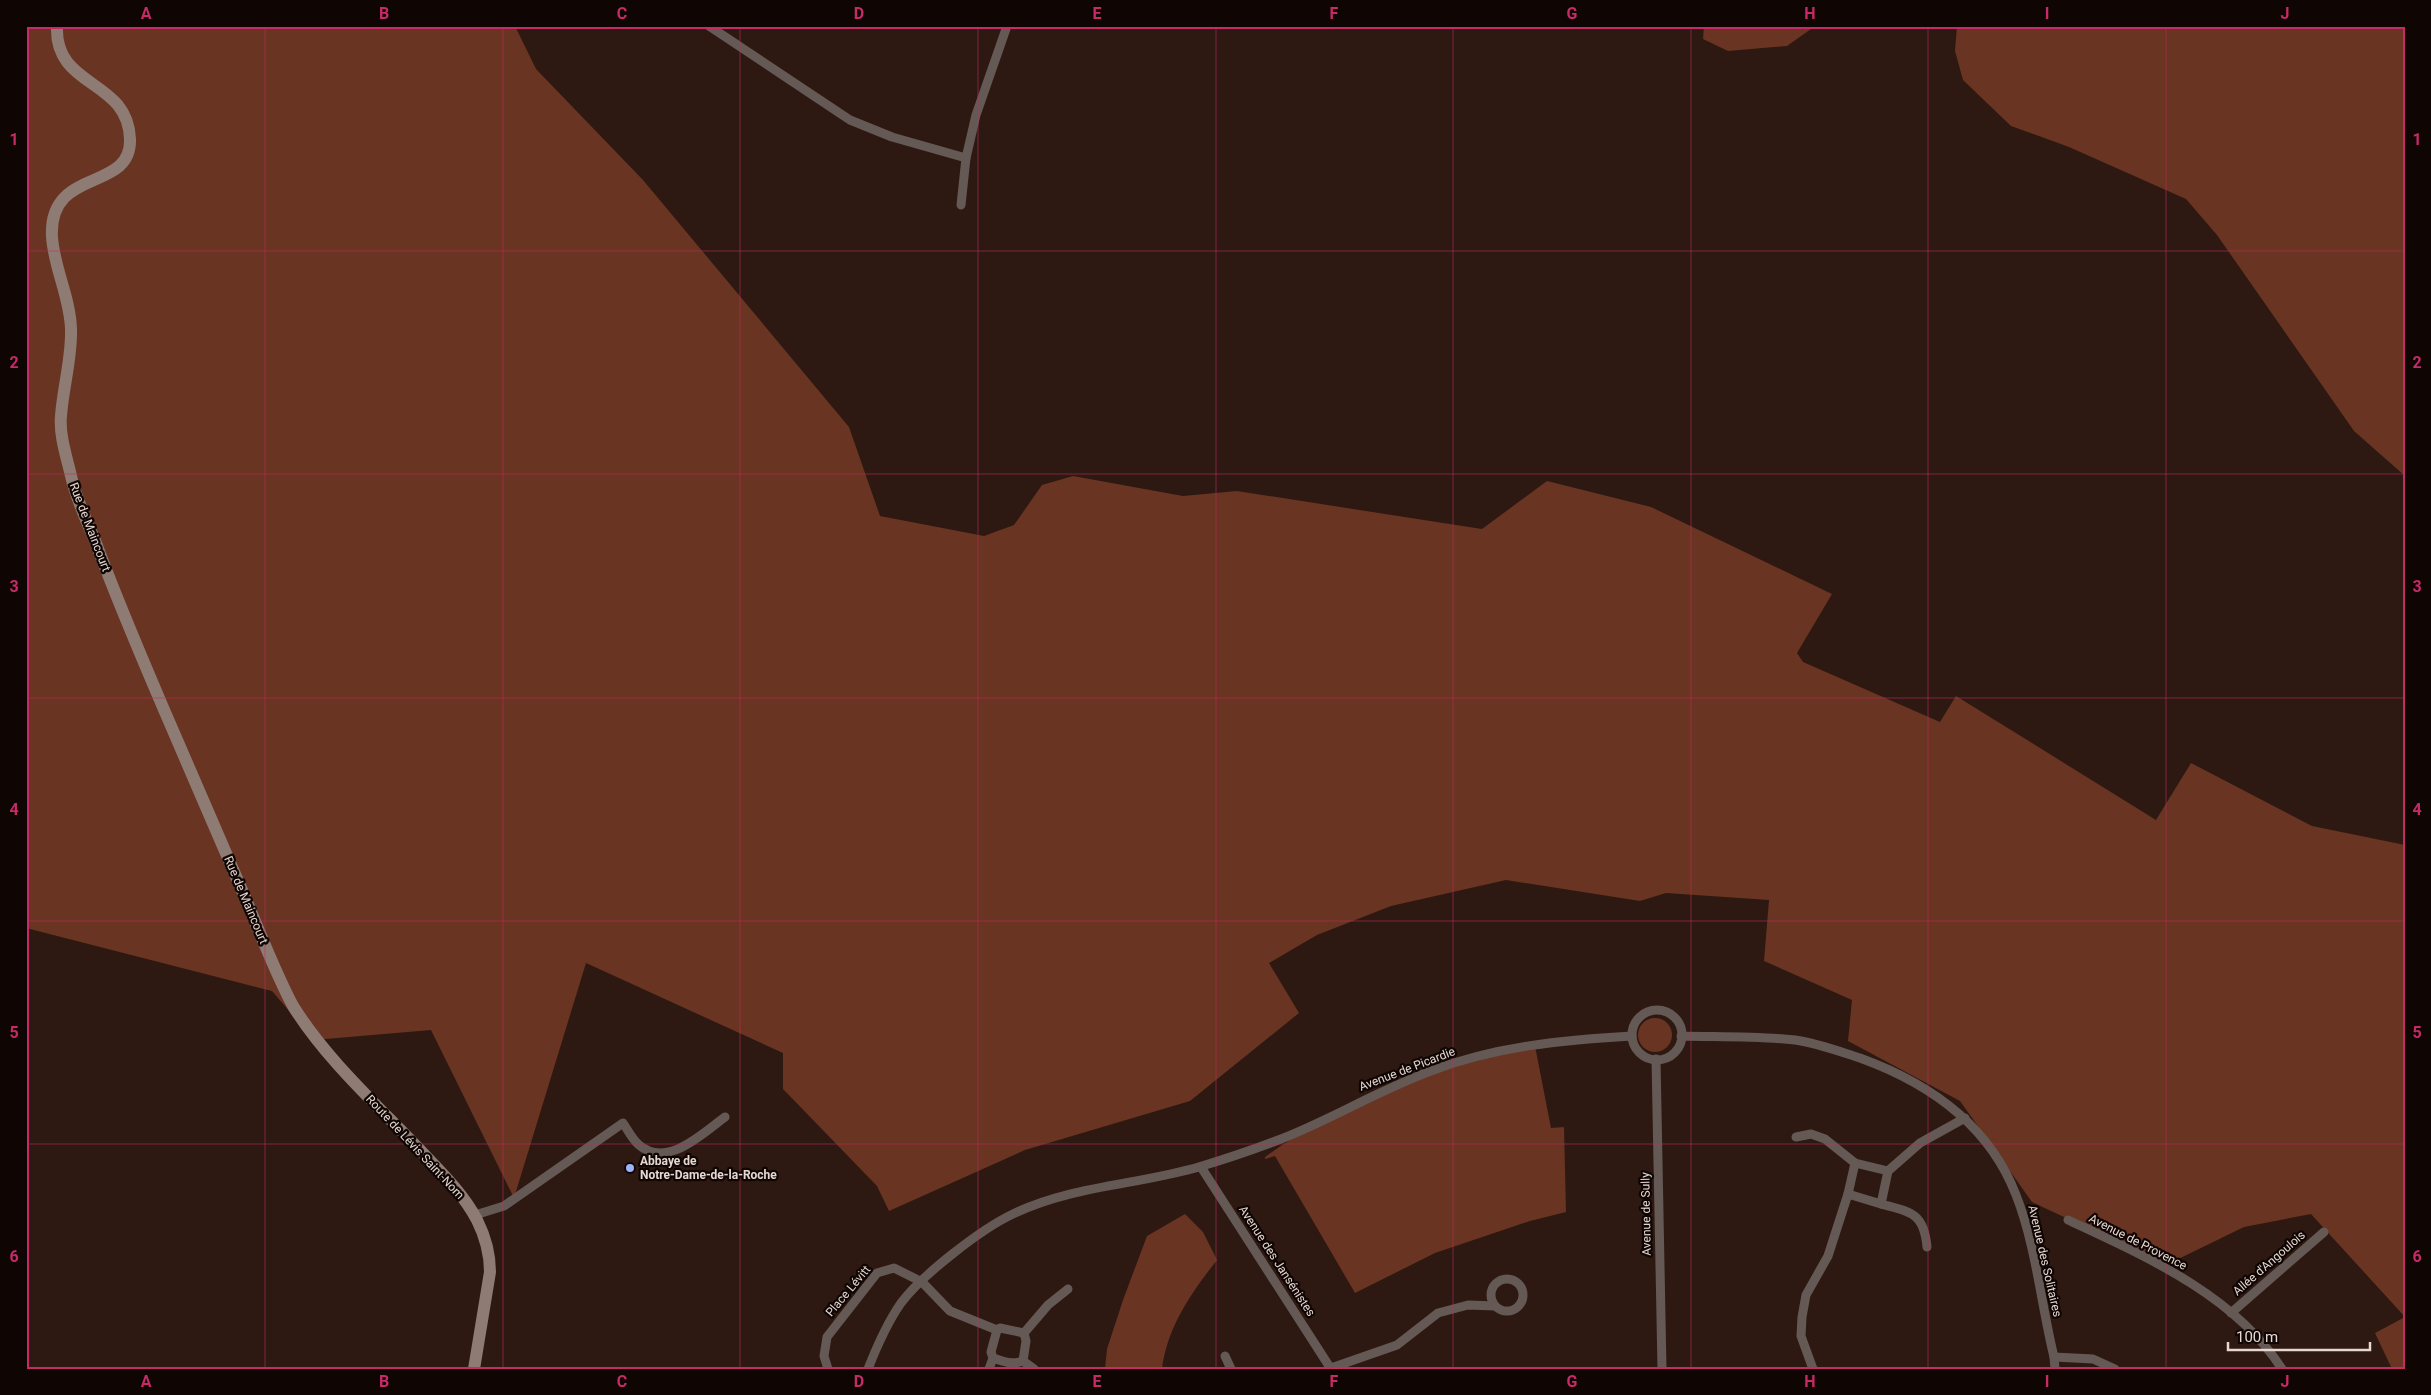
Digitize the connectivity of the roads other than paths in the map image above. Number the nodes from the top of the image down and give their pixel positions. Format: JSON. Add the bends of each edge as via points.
{"nodes":[{"id":1,"x":57,"y":26,"type":"edge"},
{"id":2,"x":710,"y":26,"type":"edge"},
{"id":3,"x":1007,"y":26,"type":"edge"},
{"id":4,"x":966,"y":158,"type":"junction"},
{"id":5,"x":961,"y":205,"type":"dead end"},
{"id":6,"x":1632,"y":1036,"type":"junction"},
{"id":7,"x":1681,"y":1036,"type":"junction"},
{"id":8,"x":328,"y":1053,"type":"joint"},
{"id":9,"x":1656,"y":1060,"type":"junction"},
{"id":10,"x":725,"y":1117,"type":"dead end"},
{"id":11,"x":1965,"y":1118,"type":"junction"},
{"id":12,"x":1796,"y":1137,"type":"dead end"},
{"id":13,"x":1855,"y":1163,"type":"junction"},
{"id":14,"x":1201,"y":1166,"type":"junction"},
{"id":15,"x":1888,"y":1171,"type":"junction"},
{"id":16,"x":1848,"y":1194,"type":"junction"},
{"id":17,"x":1881,"y":1204,"type":"junction"},
{"id":18,"x":475,"y":1215,"type":"junction"},
{"id":19,"x":2068,"y":1220,"type":"dead end"},
{"id":20,"x":2324,"y":1232,"type":"dead end"},
{"id":21,"x":1927,"y":1247,"type":"dead end"},
{"id":22,"x":922,"y":1282,"type":"junction"},
{"id":23,"x":1068,"y":1289,"type":"dead end"},
{"id":24,"x":1495,"y":1306,"type":"dead end"},
{"id":25,"x":2231,"y":1313,"type":"junction"},
{"id":26,"x":996,"y":1330,"type":"junction"},
{"id":27,"x":1024,"y":1333,"type":"junction"},
{"id":28,"x":1225,"y":1356,"type":"dead end"},
{"id":29,"x":2054,"y":1357,"type":"junction"},
{"id":30,"x":993,"y":1358,"type":"junction"},
{"id":31,"x":1023,"y":1361,"type":"junction"},
{"id":32,"x":474,"y":1369,"type":"edge"},
{"id":33,"x":828,"y":1369,"type":"edge"},
{"id":34,"x":868,"y":1369,"type":"edge"},
{"id":35,"x":989,"y":1369,"type":"edge"},
{"id":36,"x":1034,"y":1369,"type":"edge"},
{"id":37,"x":1231,"y":1369,"type":"edge"},
{"id":38,"x":1331,"y":1369,"type":"edge"},
{"id":39,"x":1662,"y":1369,"type":"edge"},
{"id":40,"x":1813,"y":1369,"type":"edge"},
{"id":41,"x":2055,"y":1369,"type":"edge"},
{"id":42,"x":2115,"y":1369,"type":"edge"},
{"id":43,"x":2282,"y":1369,"type":"edge"}],
"edges":[{"from":1,"to":8,"type":"street","name":"Rue de Maincourt","via":[[58,46],[63,58],[75,72],[120,105],[129,126],[130,141],[130,152],[122,165],[67,193],[56,206],[52,220],[54,253],[72,328],[60,420],[71,480],[111,584],[279,978],[305,1026]]},
{"from":2,"to":4,"type":"street","via":[[850,120],[892,137]]},
{"from":3,"to":4,"type":"street","via":[[976,115]]},
{"from":4,"to":5,"type":"street"},
{"from":6,"to":7,"type":"street","via":[[1632,1029],[1640,1016],[1661,1010],[1678,1022]]},
{"from":6,"to":9,"type":"street","via":[[1637,1050]]},
{"from":6,"to":14,"type":"street","name":"Avenue de Picardie","via":[[1562,1040],[1480,1055],[1383,1090],[1282,1139]]},
{"from":7,"to":9,"type":"street","via":[[1676,1050]]},
{"from":7,"to":11,"type":"street","name":"Avenue des Solitaires","via":[[1794,1040],[1828,1047],[1908,1077]]},
{"from":8,"to":18,"type":"street","name":"Route de Lévis Saint-Nom","via":[[444,1175]]},
{"from":9,"to":39,"type":"street","name":"Avenue de Sully"},
{"from":10,"to":18,"type":"street","via":[[686,1146],[659,1153],[647,1151],[638,1144],[623,1122],[504,1206]]},
{"from":11,"to":15,"type":"street","via":[[1920,1143]]},
{"from":11,"to":29,"type":"street","name":"Avenue des Solitaires","via":[[1996,1155],[2016,1195],[2026,1226]]},
{"from":12,"to":13,"type":"street","via":[[1811,1134],[1825,1139]]},
{"from":13,"to":15,"type":"street"},
{"from":13,"to":16,"type":"street"},
{"from":14,"to":22,"type":"street","name":"Avenue de Picardie","via":[[1058,1196],[1012,1214],[967,1242]]},
{"from":14,"to":38,"type":"street","name":"Avenue des Jansénistes"},
{"from":15,"to":17,"type":"street"},
{"from":16,"to":17,"type":"street"},
{"from":16,"to":40,"type":"street","via":[[1828,1256],[1806,1295],[1801,1336]]},
{"from":17,"to":21,"type":"street","via":[[1912,1212],[1926,1230]]},
{"from":18,"to":32,"type":"street","name":"Route de Lévis Saint-Nom","via":[[484,1239],[490,1272]]},
{"from":19,"to":25,"type":"street","name":"Avenue de Provence","via":[[2165,1267]]},
{"from":20,"to":25,"type":"street","name":"Allée d'Angoulois"},
{"from":22,"to":26,"type":"street","name":"Place Lévitt","via":[[950,1311]]},
{"from":22,"to":33,"type":"street","name":"Place Lévitt","via":[[894,1268],[877,1272],[827,1337],[824,1356]]},
{"from":22,"to":34,"type":"street","name":"Avenue de Picardie","via":[[902,1302],[882,1335]]},
{"from":23,"to":27,"type":"street","via":[[1048,1305]]},
{"from":24,"to":38,"type":"street","via":[[1468,1305],[1438,1313],[1397,1345]]},
{"from":25,"to":43,"type":"street","name":"Avenue de Provence","via":[[2258,1337]]},
{"from":26,"to":27,"type":"street"},
{"from":26,"to":30,"type":"street"},
{"from":27,"to":31,"type":"street"},
{"from":28,"to":37,"type":"street"},
{"from":29,"to":41,"type":"street","name":"Avenue des Solitaires"},
{"from":29,"to":42,"type":"street","via":[[2092,1359]]},
{"from":30,"to":31,"type":"street","via":[[1015,1364]]},
{"from":30,"to":35,"type":"street"},
{"from":31,"to":36,"type":"street"}]}
